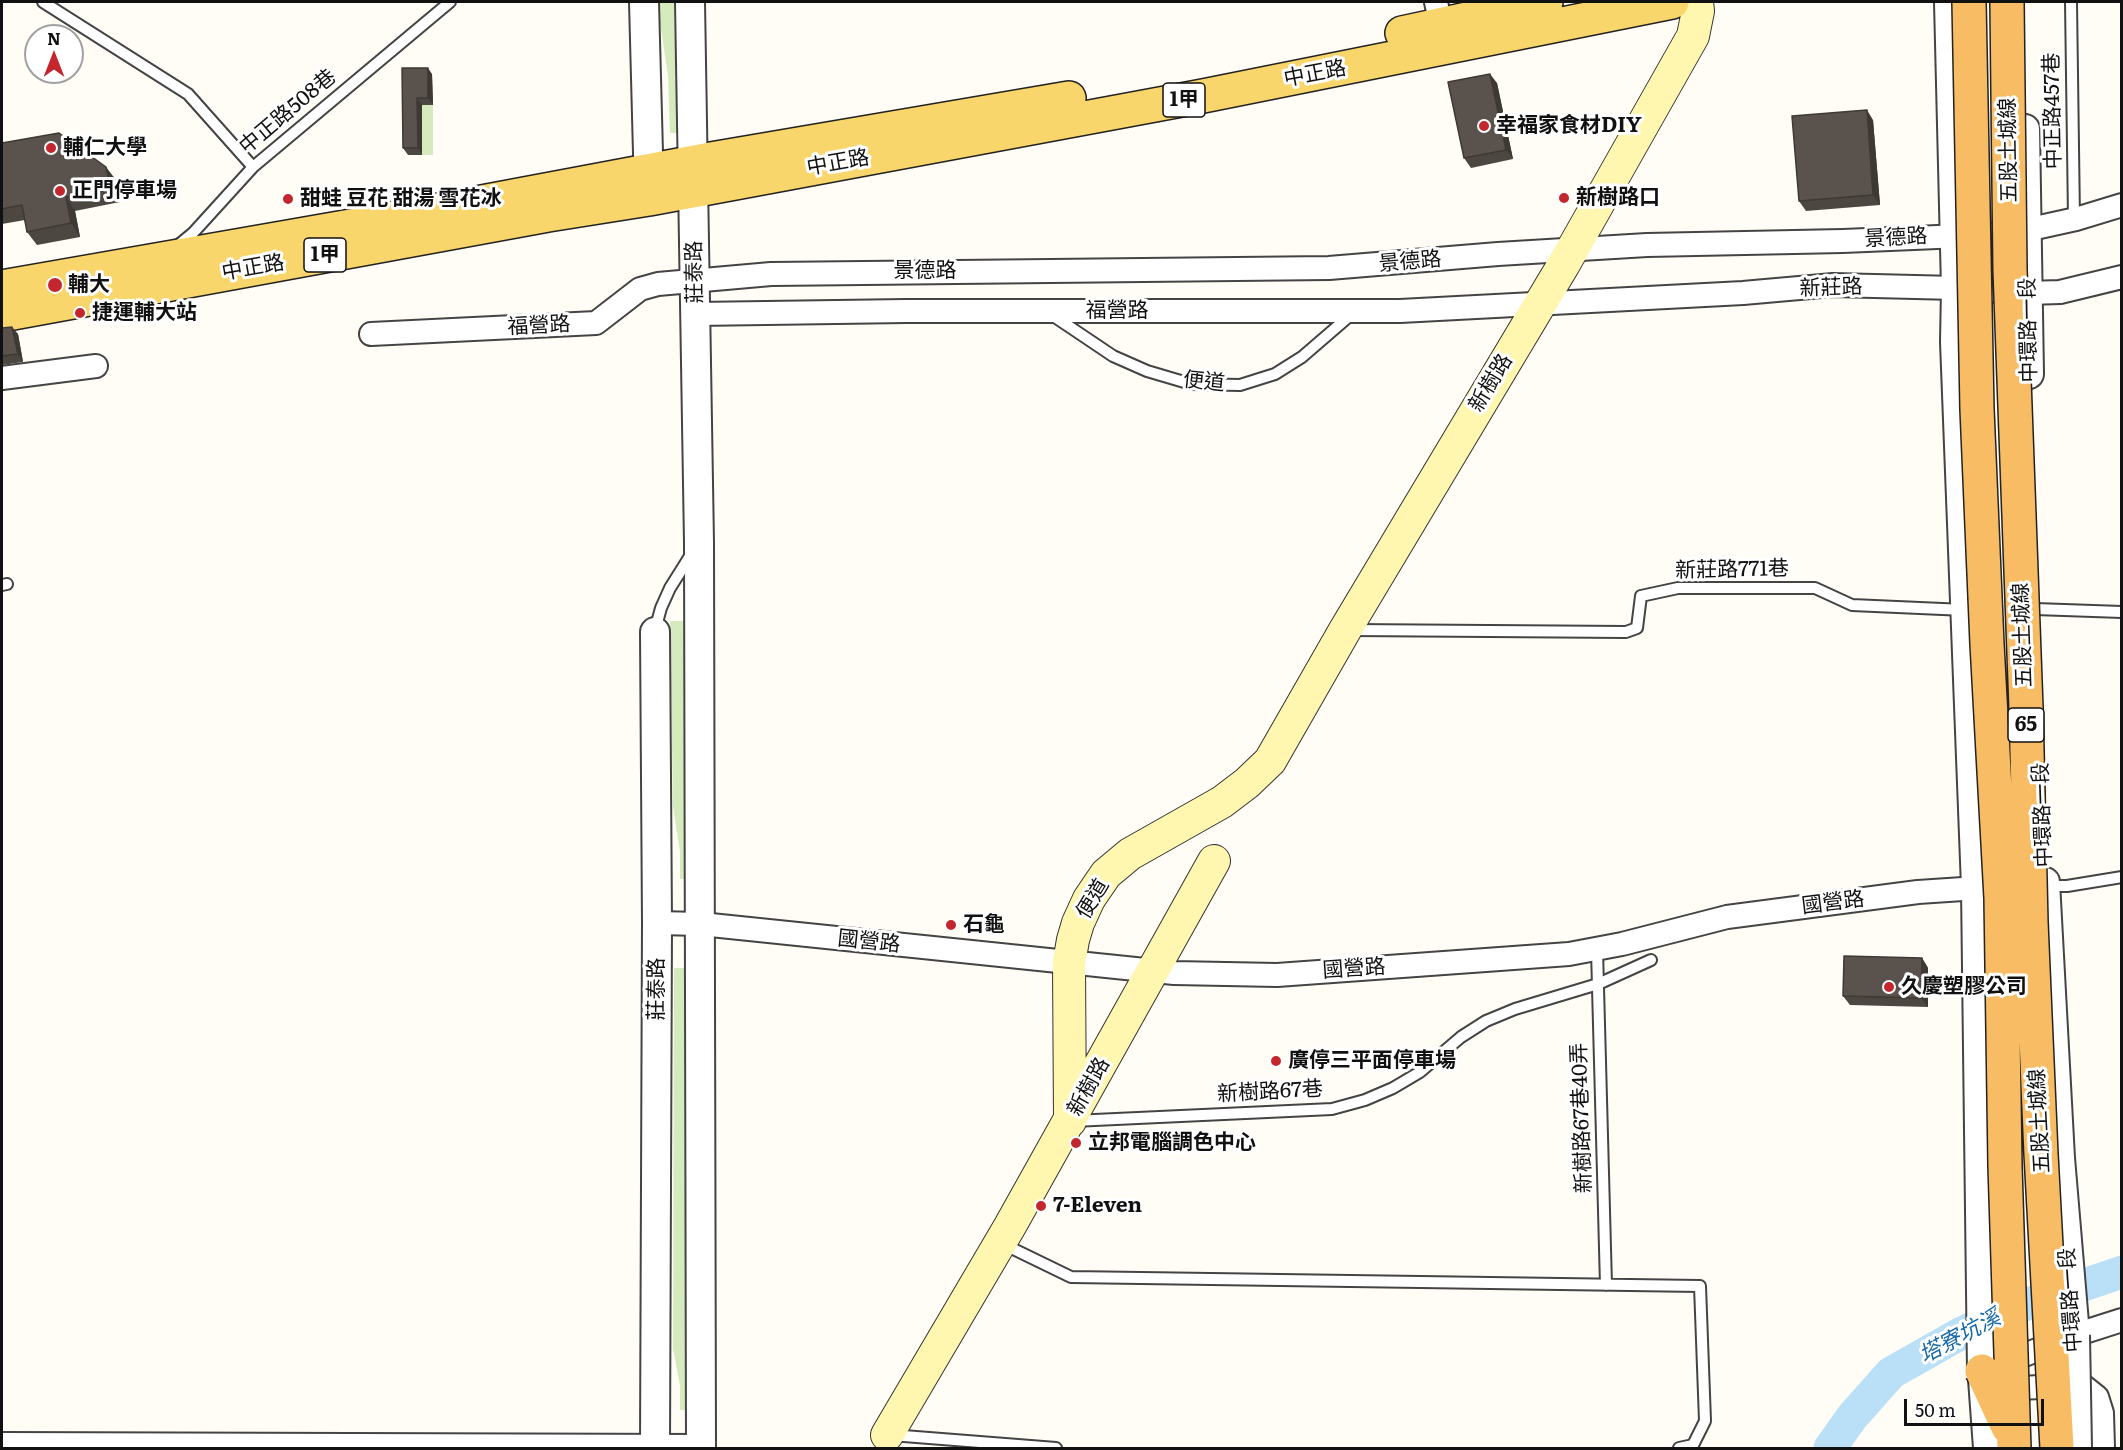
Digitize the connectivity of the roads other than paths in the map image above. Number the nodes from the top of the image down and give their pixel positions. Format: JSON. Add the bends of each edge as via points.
{"nodes":[{"id":1,"x":43,"y":2,"type":"edge"},
{"id":2,"x":450,"y":2,"type":"edge"},
{"id":3,"x":644,"y":2,"type":"edge"},
{"id":4,"x":690,"y":2,"type":"edge"},
{"id":5,"x":1546,"y":2,"type":"edge"},
{"id":6,"x":1672,"y":2,"type":"edge"},
{"id":7,"x":1697,"y":2,"type":"edge"},
{"id":8,"x":1950,"y":2,"type":"edge"},
{"id":9,"x":1969,"y":2,"type":"edge"},
{"id":10,"x":2007,"y":2,"type":"edge"},
{"id":11,"x":2022,"y":2,"type":"edge"},
{"id":12,"x":2071,"y":2,"type":"edge"},
{"id":13,"x":1438,"y":14,"type":"edge"},
{"id":14,"x":253,"y":167,"type":"junction"},
{"id":15,"x":694,"y":176,"type":"junction"},
{"id":16,"x":648,"y":185,"type":"junction"},
{"id":17,"x":2121,"y":205,"type":"edge"},
{"id":18,"x":2074,"y":219,"type":"junction"},
{"id":19,"x":2027,"y":230,"type":"junction"},
{"id":20,"x":1955,"y":236,"type":"junction"},
{"id":21,"x":1572,"y":249,"type":"junction"},
{"id":22,"x":160,"y":261,"type":"junction"},
{"id":23,"x":2121,"y":277,"type":"edge"},
{"id":24,"x":695,"y":282,"type":"junction"},
{"id":25,"x":2,"y":287,"type":"edge"},
{"id":26,"x":1956,"y":288,"type":"junction"},
{"id":27,"x":2028,"y":294,"type":"junction"},
{"id":28,"x":1538,"y":305,"type":"junction"},
{"id":29,"x":1046,"y":311,"type":"junction"},
{"id":30,"x":1355,"y":311,"type":"junction"},
{"id":31,"x":696,"y":314,"type":"junction"},
{"id":32,"x":2,"y":315,"type":"edge"},
{"id":33,"x":370,"y":334,"type":"dead end"},
{"id":34,"x":96,"y":366,"type":"dead end"},
{"id":35,"x":2,"y":378,"type":"edge"},
{"id":36,"x":1962,"y":515,"type":"junction"},
{"id":37,"x":2031,"y":519,"type":"junction"},
{"id":38,"x":699,"y":543,"type":"junction"},
{"id":39,"x":2035,"y":609,"type":"junction"},
{"id":40,"x":1965,"y":610,"type":"junction"},
{"id":41,"x":2121,"y":612,"type":"edge"},
{"id":42,"x":1345,"y":630,"type":"junction"},
{"id":43,"x":655,"y":632,"type":"joint"},
{"id":44,"x":1270,"y":761,"type":"joint"},
{"id":45,"x":1214,"y":861,"type":"dead end"},
{"id":46,"x":2121,"y":877,"type":"edge"},
{"id":47,"x":2046,"y":886,"type":"junction"},
{"id":48,"x":1976,"y":887,"type":"junction"},
{"id":49,"x":657,"y":923,"type":"junction"},
{"id":50,"x":701,"y":924,"type":"junction"},
{"id":51,"x":1597,"y":950,"type":"junction"},
{"id":52,"x":1651,"y":960,"type":"dead end"},
{"id":53,"x":1070,"y":963,"type":"junction"},
{"id":54,"x":1153,"y":971,"type":"junction"},
{"id":55,"x":1598,"y":984,"type":"junction"},
{"id":56,"x":1086,"y":1056,"type":"junction"},
{"id":57,"x":1070,"y":1121,"type":"junction"},
{"id":58,"x":1000,"y":1243,"type":"junction"},
{"id":59,"x":1606,"y":1285,"type":"junction"},
{"id":60,"x":2121,"y":1320,"type":"edge"},
{"id":61,"x":2075,"y":1335,"type":"junction"},
{"id":62,"x":1982,"y":1371,"type":"junction"},
{"id":63,"x":887,"y":1435,"type":"joint"},
{"id":64,"x":366,"y":1441,"type":"edge"},
{"id":65,"x":2,"y":1444,"type":"edge"},
{"id":66,"x":1981,"y":1444,"type":"edge"},
{"id":67,"x":655,"y":1446,"type":"junction"},
{"id":68,"x":700,"y":1446,"type":"joint"},
{"id":69,"x":1056,"y":1449,"type":"edge"},
{"id":70,"x":1679,"y":1449,"type":"edge"},
{"id":71,"x":2015,"y":1449,"type":"edge"},
{"id":72,"x":2056,"y":1449,"type":"edge"},
{"id":73,"x":2078,"y":1449,"type":"edge"},
{"id":74,"x":2103,"y":1449,"type":"edge"}],
"edges":[{"from":1,"to":14,"type":"lane","via":[[188,94]]},
{"from":2,"to":14,"type":"lane","name":"中正路508巷"},
{"from":3,"to":16,"type":"street"},
{"from":4,"to":15,"type":"street","name":"莊泰路"},
{"from":5,"to":13,"type":"main road","name":"中正路","number":"1甲"},
{"from":6,"to":15,"type":"main road","name":"中正路","number":"1甲","via":[[1203,96]]},
{"from":7,"to":21,"type":"main road","name":"新樹路","via":[[1694,36]]},
{"from":8,"to":20,"type":"street"},
{"from":9,"to":71,"type":"highway","name":"五股土城線","number":"65","bridge":true,"via":[[1977,409],[2001,898]]},
{"from":10,"to":72,"type":"highway","name":"五股土城線","number":"65","bridge":true,"via":[[2010,268],[2031,922]]},
{"from":11,"to":19,"type":"street","name":"中環路一段"},
{"from":12,"to":18,"type":"lane","name":"中正路457巷"},
{"from":13,"to":15,"type":"main road","name":"中正路","number":"1甲","via":[[1205,74]]},
{"from":14,"to":22,"type":"lane","name":"中正路508巷","via":[[193,233]]},
{"from":15,"to":16,"type":"main road","name":"中正路","number":"1甲"},
{"from":15,"to":24,"type":"street","name":"莊泰路"},
{"from":16,"to":22,"type":"main road","name":"中正路","number":"1甲"},
{"from":16,"to":32,"type":"main road","name":"中正路","number":"1甲","via":[[537,217]]},
{"from":17,"to":18,"type":"street","name":"景德路"},
{"from":18,"to":19,"type":"street","name":"景德路"},
{"from":19,"to":20,"type":"street","name":"景德路"},
{"from":19,"to":27,"type":"street","name":"中環路一段"},
{"from":20,"to":21,"type":"street","name":"景德路"},
{"from":20,"to":26,"type":"street"},
{"from":21,"to":24,"type":"street","name":"景德路","via":[[1329,268],[816,272]]},
{"from":21,"to":28,"type":"main road","name":"新樹路"},
{"from":22,"to":25,"type":"main road","name":"中正路","number":"1甲"},
{"from":23,"to":27,"type":"street","name":"新莊路","via":[[2060,292]]},
{"from":24,"to":31,"type":"street","name":"莊泰路"},
{"from":24,"to":33,"type":"street","name":"福營路","via":[[640,289],[596,323]]},
{"from":26,"to":27,"type":"street","name":"新莊路"},
{"from":26,"to":28,"type":"street","name":"新莊路","via":[[1833,285]]},
{"from":26,"to":36,"type":"street"},
{"from":27,"to":37,"type":"street","name":"中環路一段"},
{"from":28,"to":30,"type":"street","name":"福營路"},
{"from":28,"to":42,"type":"main road","name":"新樹路"},
{"from":29,"to":30,"type":"street","name":"福營路"},
{"from":29,"to":30,"type":"lane","name":"便道","via":[[1113,356],[1147,371],[1191,384],[1240,385],[1275,374],[1293,363]]},
{"from":29,"to":31,"type":"street","name":"福營路"},
{"from":31,"to":38,"type":"street","name":"莊泰路"},
{"from":34,"to":35,"type":"street"},
{"from":36,"to":37,"type":"street","via":[[1973,545],[1981,554],[1996,557],[2012,553],[2025,538]]},
{"from":36,"to":40,"type":"street"},
{"from":37,"to":39,"type":"street","name":"中環路一段"},
{"from":38,"to":43,"type":"lane","name":"莊泰路","via":[[670,588]]},
{"from":38,"to":50,"type":"street","name":"莊泰路"},
{"from":39,"to":40,"type":"street"},
{"from":39,"to":41,"type":"lane"},
{"from":39,"to":47,"type":"street","name":"中環路一段"},
{"from":40,"to":42,"type":"lane","name":"新莊路771巷","via":[[1852,605],[1815,588],[1678,588],[1641,596],[1637,628],[1626,632]]},
{"from":40,"to":48,"type":"street"},
{"from":42,"to":44,"type":"main road","name":"新樹路"},
{"from":43,"to":49,"type":"street","name":"莊泰路"},
{"from":44,"to":53,"type":"main road","name":"便道","via":[[1222,802],[1130,854],[1106,874],[1078,923]]},
{"from":45,"to":54,"type":"main road","name":"新樹路"},
{"from":46,"to":47,"type":"lane"},
{"from":47,"to":48,"type":"street","name":"國營路"},
{"from":47,"to":61,"type":"street","name":"中環路一段","via":[[2060,1158]]},
{"from":48,"to":51,"type":"street","name":"國營路","via":[[1726,916]]},
{"from":48,"to":62,"type":"street"},
{"from":49,"to":50,"type":"street","name":"國營路"},
{"from":49,"to":67,"type":"street","name":"莊泰路"},
{"from":50,"to":53,"type":"street","name":"國營路"},
{"from":50,"to":68,"type":"street","name":"莊泰路"},
{"from":51,"to":54,"type":"street","name":"國營路","via":[[1277,975]]},
{"from":51,"to":55,"type":"lane","name":"新樹路67巷40弄"},
{"from":52,"to":55,"type":"lane","name":"新樹路67巷"},
{"from":53,"to":54,"type":"street","name":"國營路"},
{"from":53,"to":56,"type":"main road","name":"便道"},
{"from":54,"to":56,"type":"main road","name":"新樹路"},
{"from":55,"to":57,"type":"lane","name":"新樹路67巷","via":[[1486,1021],[1394,1088],[1354,1103],[1332,1108]]},
{"from":55,"to":59,"type":"lane","name":"新樹路67巷40弄"},
{"from":56,"to":57,"type":"main road","name":"新樹路"},
{"from":57,"to":58,"type":"main road","name":"新樹路"},
{"from":58,"to":59,"type":"lane","via":[[1071,1277]]},
{"from":58,"to":63,"type":"main road","name":"新樹路"},
{"from":59,"to":70,"type":"lane","via":[[1700,1286],[1706,1420],[1693,1445]]},
{"from":60,"to":61,"type":"street"},
{"from":61,"to":62,"type":"street","bridge":true},
{"from":61,"to":72,"type":"highway","bridge":true},
{"from":61,"to":73,"type":"street","name":"中環路一段","bridge":true},
{"from":62,"to":66,"type":"street","bridge":true},
{"from":62,"to":71,"type":"highway","bridge":true},
{"from":63,"to":69,"type":"lane"},
{"from":64,"to":65,"type":"street"},
{"from":64,"to":67,"type":"street"},
{"from":66,"to":74,"type":"street","via":[[1976,1419],[1981,1401],[1994,1389],[2082,1385],[2097,1397],[2102,1413]]},
{"from":67,"to":68,"type":"street"}]}
